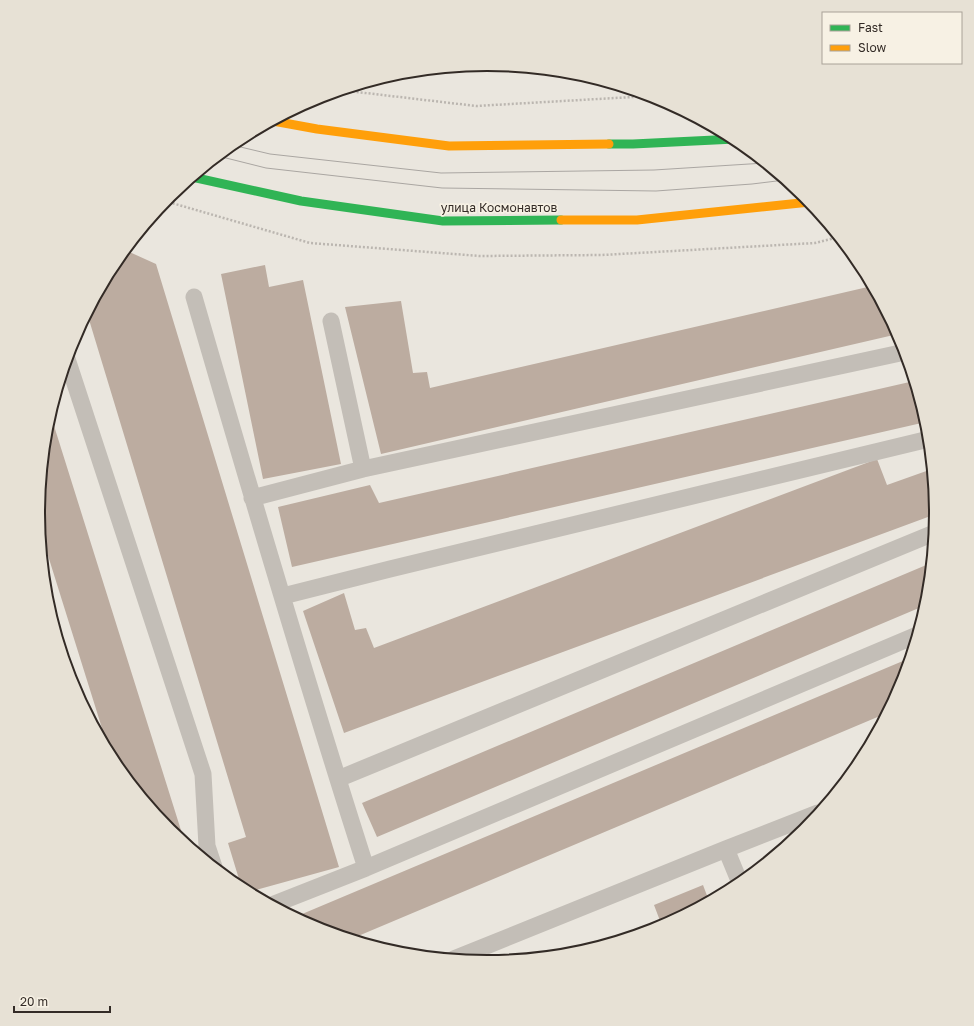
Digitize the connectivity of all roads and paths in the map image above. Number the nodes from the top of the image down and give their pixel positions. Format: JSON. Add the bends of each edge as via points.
{"nodes":[{"id":1,"x":354,"y":91,"type":"edge"},
{"id":2,"x":636,"y":97,"type":"edge"},
{"id":3,"x":281,"y":122,"type":"edge"},
{"id":4,"x":724,"y":140,"type":"edge"},
{"id":5,"x":199,"y":179,"type":"edge"},
{"id":6,"x":802,"y":203,"type":"edge"},
{"id":7,"x":194,"y":297,"type":"dead end"},
{"id":8,"x":331,"y":321,"type":"dead end"},
{"id":9,"x":899,"y":353,"type":"edge"},
{"id":10,"x":70,"y":367,"type":"edge"},
{"id":11,"x":923,"y":440,"type":"edge"},
{"id":12,"x":363,"y":469,"type":"junction"},
{"id":13,"x":252,"y":498,"type":"junction"},
{"id":14,"x":928,"y":535,"type":"edge"},
{"id":15,"x":283,"y":596,"type":"junction"},
{"id":16,"x":911,"y":638,"type":"edge"},
{"id":17,"x":338,"y":779,"type":"junction"},
{"id":18,"x":807,"y":818,"type":"edge"},
{"id":19,"x":726,"y":849,"type":"junction"},
{"id":20,"x":211,"y":858,"type":"edge"},
{"id":21,"x":366,"y":868,"type":"junction"},
{"id":22,"x":738,"y":878,"type":"edge"},
{"id":23,"x":278,"y":902,"type":"edge"},
{"id":24,"x":466,"y":954,"type":"edge"}],
"edges":[{"from":1,"to":2,"type":"path","via":[[476,106]]},
{"from":3,"to":4,"type":"main road","via":[[449,146],[633,144]]},
{"from":5,"to":6,"type":"main road","name":"улица Космонавтов","via":[[300,201],[443,220],[637,220]]},
{"from":7,"to":13,"type":"lane"},
{"from":8,"to":12,"type":"lane"},
{"from":9,"to":12,"type":"lane"},
{"from":10,"to":20,"type":"lane","via":[[203,774],[207,846]]},
{"from":11,"to":15,"type":"lane"},
{"from":12,"to":13,"type":"lane"},
{"from":13,"to":15,"type":"lane"},
{"from":14,"to":17,"type":"lane"},
{"from":15,"to":17,"type":"lane"},
{"from":16,"to":21,"type":"lane"},
{"from":17,"to":21,"type":"lane"},
{"from":18,"to":19,"type":"lane"},
{"from":19,"to":22,"type":"lane"},
{"from":19,"to":24,"type":"lane"},
{"from":21,"to":23,"type":"lane"}]}
